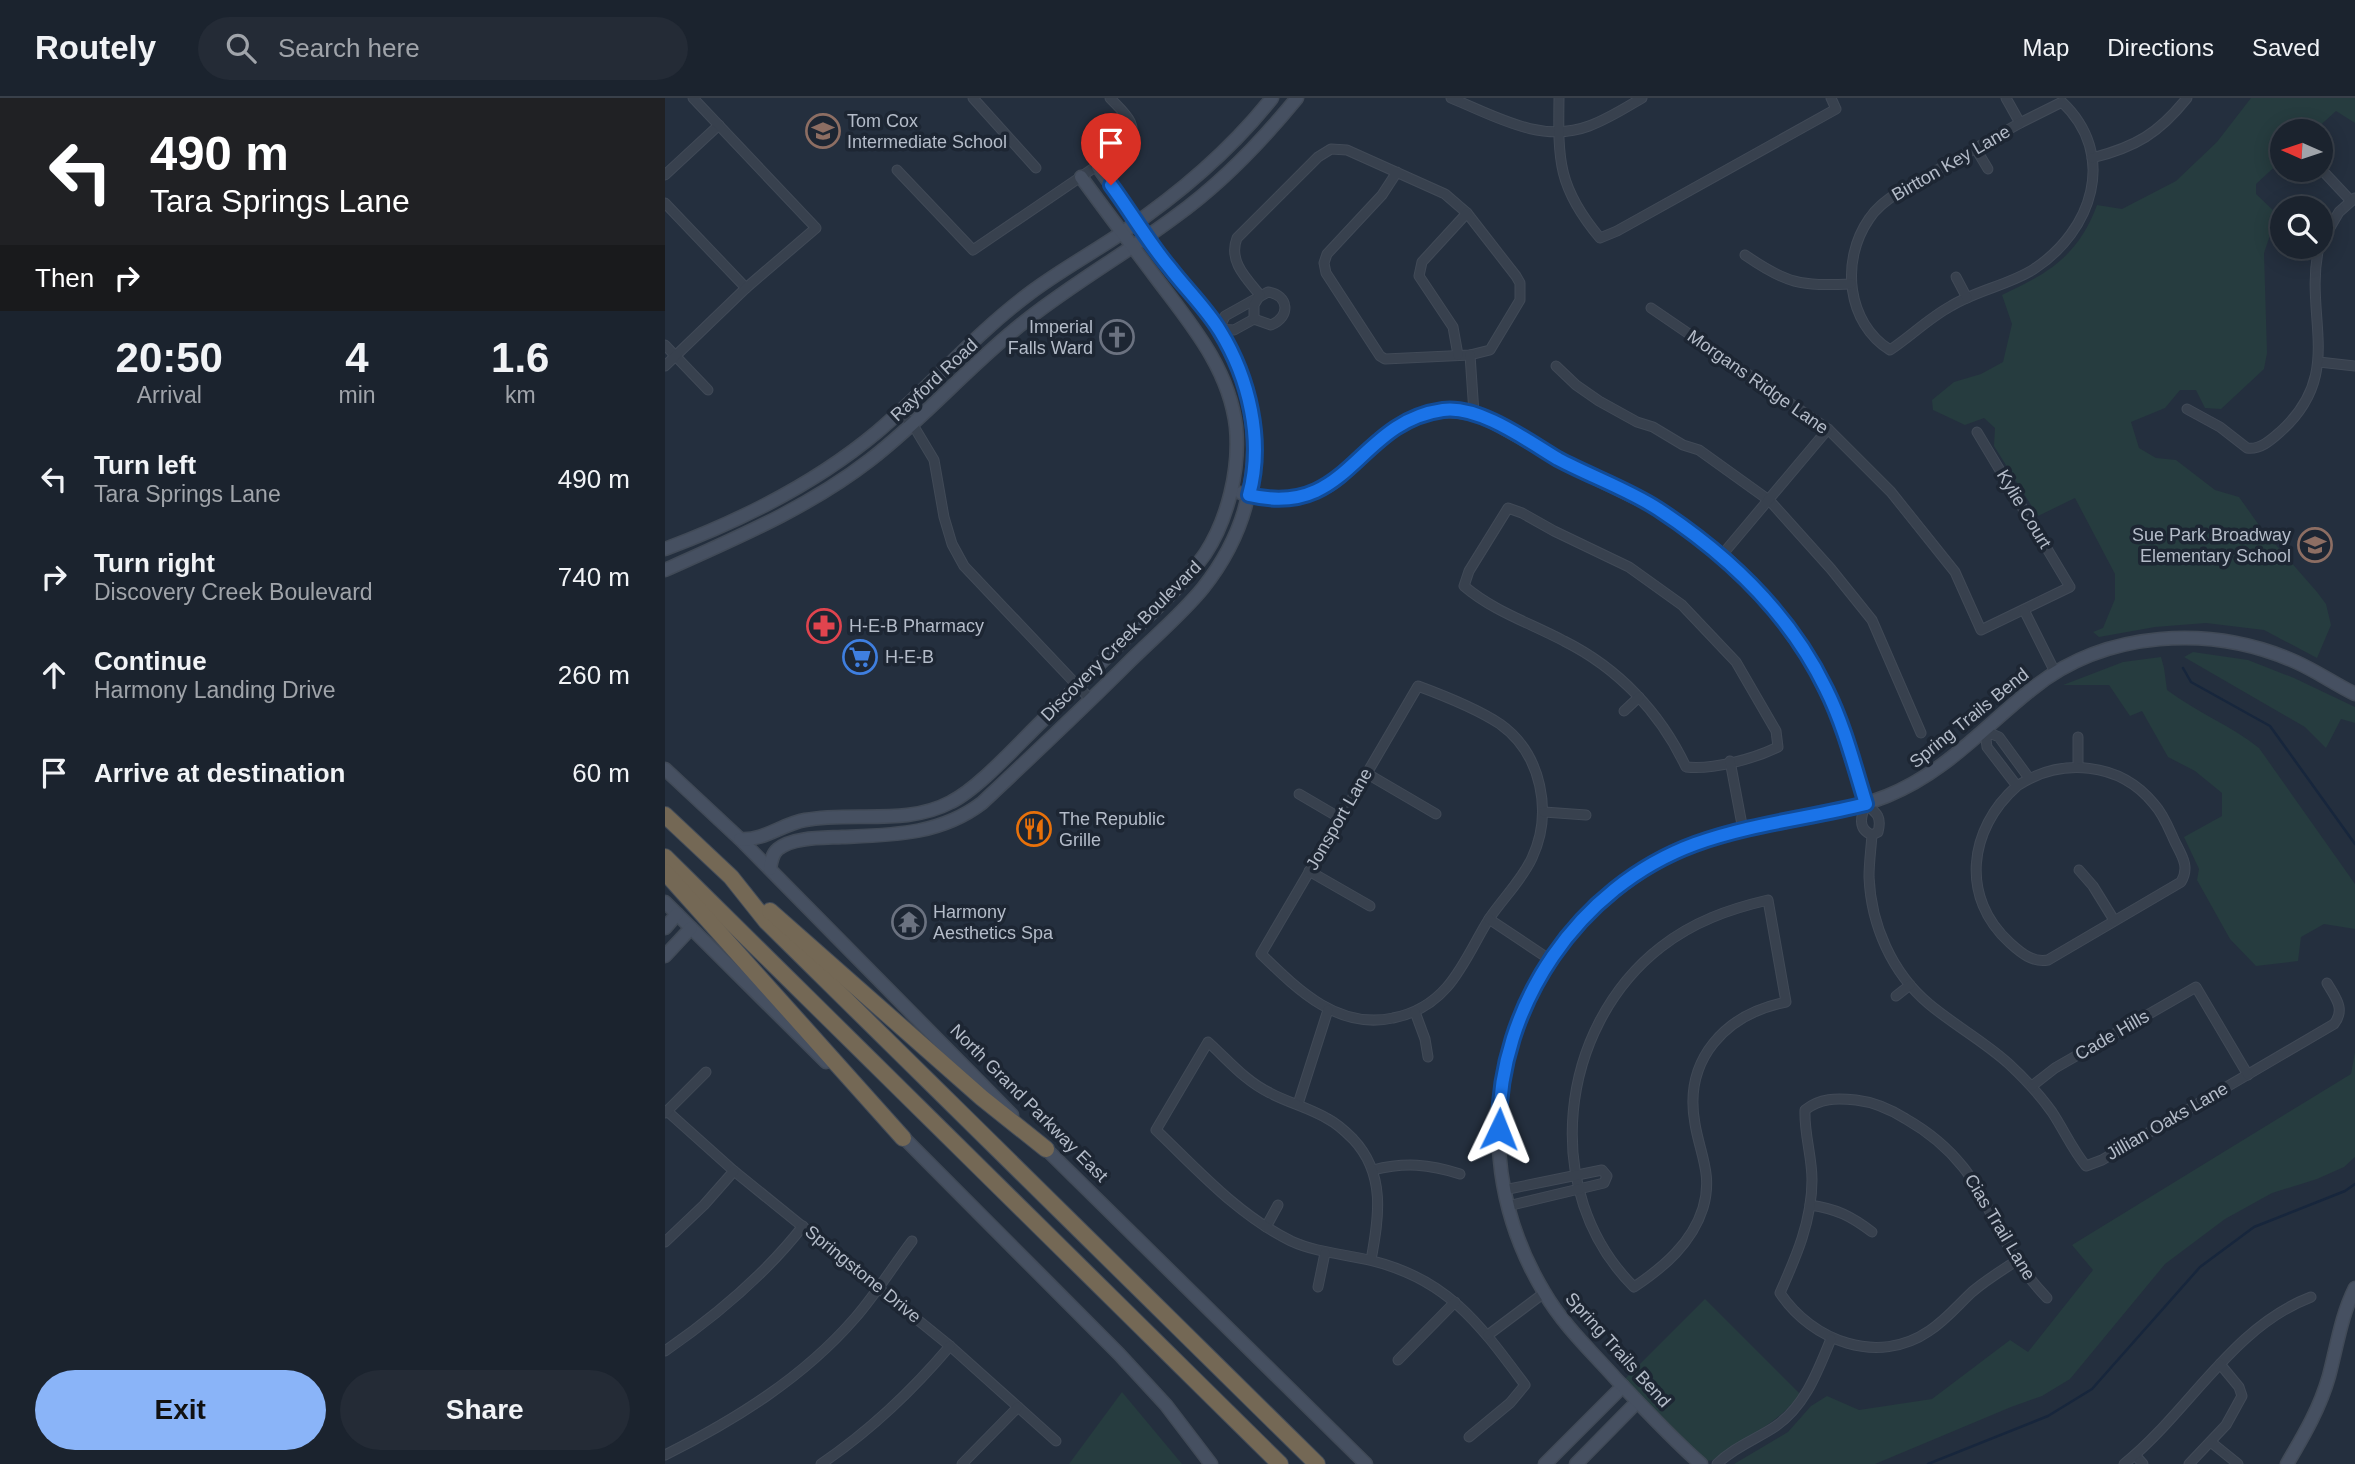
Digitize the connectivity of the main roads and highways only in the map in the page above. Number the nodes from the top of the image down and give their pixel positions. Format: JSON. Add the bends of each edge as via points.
{"nodes":[{"id":1,"x":665,"y":815,"type":"edge"},
{"id":2,"x":665,"y":858,"type":"edge"},
{"id":3,"x":665,"y":873,"type":"edge"},
{"id":4,"x":731,"y":877,"type":"junction"},
{"id":5,"x":903,"y":1138,"type":"road end"},
{"id":6,"x":1046,"y":1149,"type":"road end"},
{"id":7,"x":1280,"y":1464,"type":"edge"},
{"id":8,"x":1317,"y":1464,"type":"edge"}],
"edges":[{"from":1,"to":4,"type":"highway"},
{"from":2,"to":7,"type":"highway"},
{"from":3,"to":5,"type":"highway"},
{"from":4,"to":6,"type":"highway"},
{"from":4,"to":8,"type":"highway","via":[[766,921]]}]}
